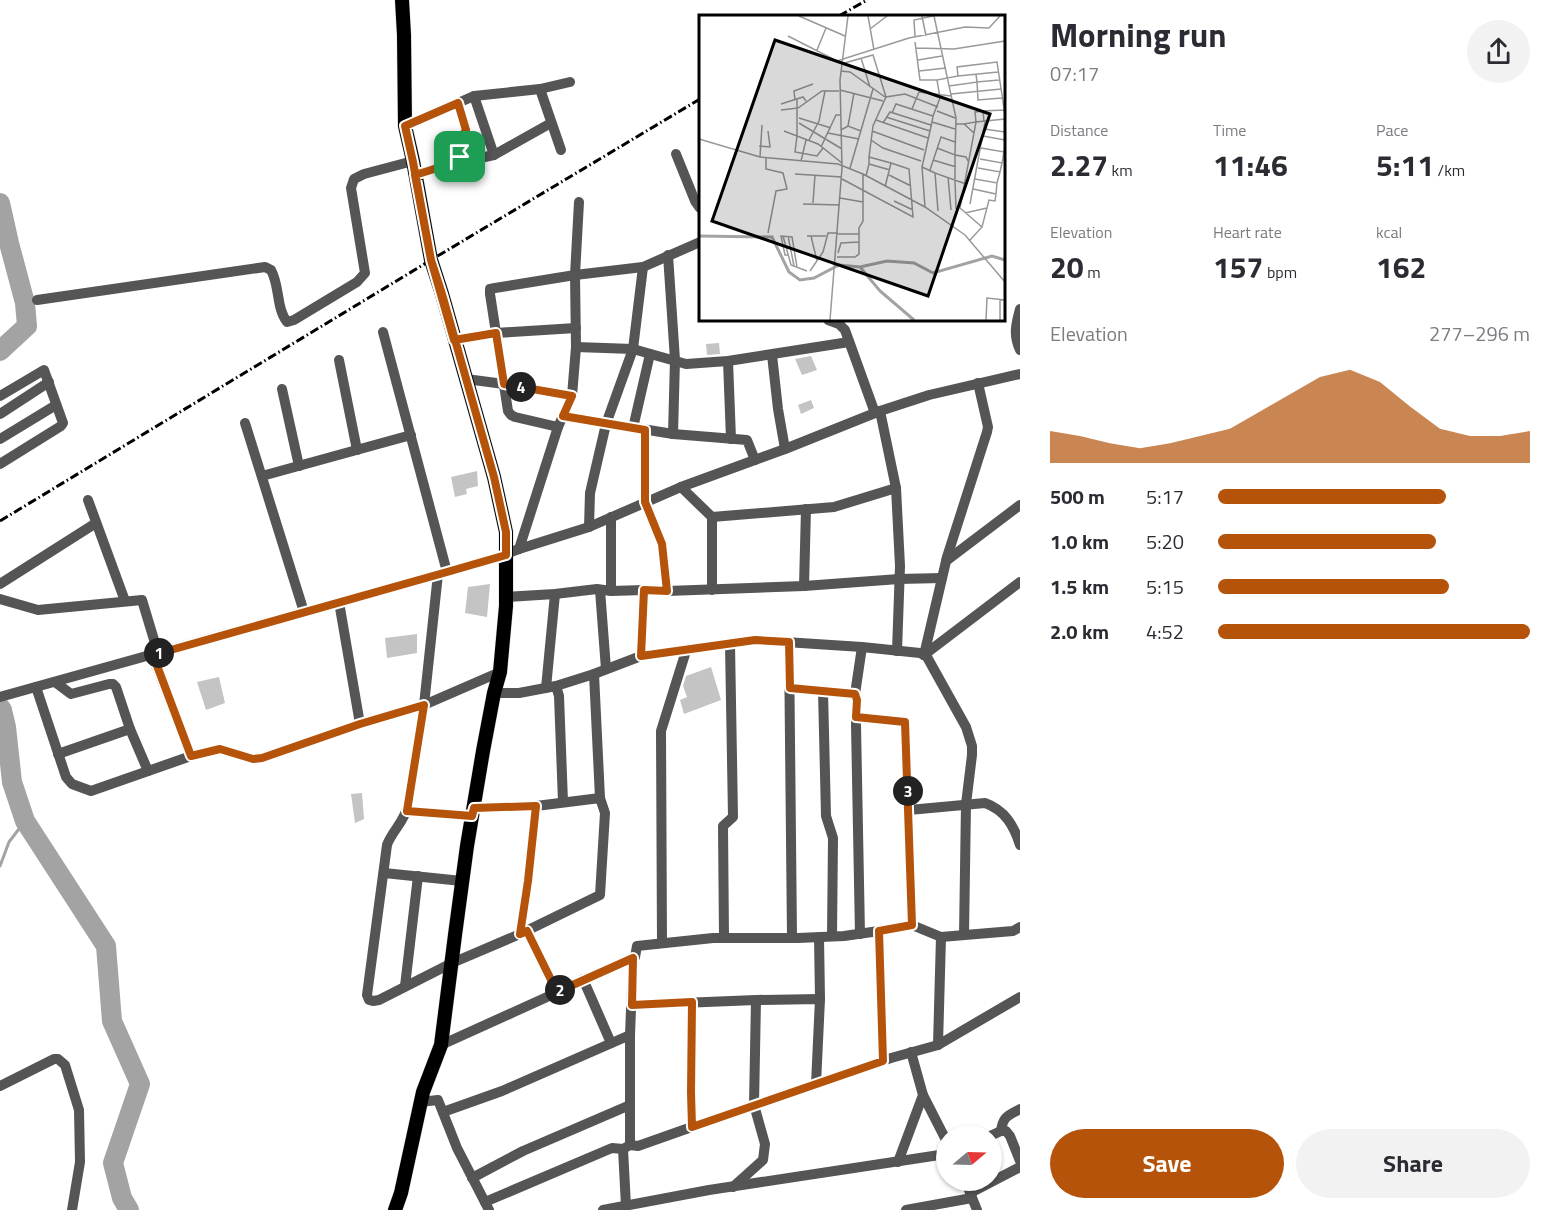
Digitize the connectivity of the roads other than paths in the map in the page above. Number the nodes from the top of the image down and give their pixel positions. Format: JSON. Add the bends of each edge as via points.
{"nodes":[{"id":1,"x":402,"y":0,"type":"edge"},
{"id":2,"x":570,"y":82,"type":"dead end"},
{"id":3,"x":540,"y":89,"type":"junction"},
{"id":4,"x":474,"y":96,"type":"junction"},
{"id":5,"x":458,"y":103,"type":"junction"},
{"id":6,"x":551,"y":123,"type":"junction"},
{"id":7,"x":405,"y":126,"type":"junction"},
{"id":8,"x":561,"y":150,"type":"dead end"},
{"id":9,"x":676,"y":154,"type":"dead end"},
{"id":10,"x":494,"y":155,"type":"junction"},
{"id":11,"x":466,"y":159,"type":"junction"},
{"id":12,"x":414,"y":168,"type":"junction"},
{"id":13,"x":579,"y":202,"type":"dead end"},
{"id":14,"x":699,"y":207,"type":"edge"},
{"id":15,"x":699,"y":242,"type":"edge"},
{"id":16,"x":668,"y":255,"type":"junction"},
{"id":17,"x":643,"y":267,"type":"junction"},
{"id":18,"x":575,"y":275,"type":"junction"},
{"id":19,"x":37,"y":300,"type":"dead end"},
{"id":20,"x":1020,"y":309,"type":"edge"},
{"id":21,"x":830,"y":321,"type":"edge"},
{"id":22,"x":576,"y":328,"type":"junction"},
{"id":23,"x":383,"y":332,"type":"dead end"},
{"id":24,"x":496,"y":333,"type":"junction"},
{"id":25,"x":454,"y":340,"type":"junction"},
{"id":26,"x":849,"y":342,"type":"junction"},
{"id":27,"x":576,"y":347,"type":"junction"},
{"id":28,"x":633,"y":349,"type":"junction"},
{"id":29,"x":1020,"y":350,"type":"edge"},
{"id":30,"x":650,"y":354,"type":"junction"},
{"id":31,"x":772,"y":355,"type":"junction"},
{"id":32,"x":339,"y":360,"type":"dead end"},
{"id":33,"x":675,"y":360,"type":"junction"},
{"id":34,"x":729,"y":361,"type":"junction"},
{"id":35,"x":1018,"y":377,"type":"edge"},
{"id":36,"x":466,"y":379,"type":"junction"},
{"id":37,"x":49,"y":382,"type":"junction"},
{"id":38,"x":978,"y":383,"type":"junction"},
{"id":39,"x":504,"y":384,"type":"junction"},
{"id":40,"x":282,"y":389,"type":"dead end"},
{"id":41,"x":0,"y":396,"type":"edge"},
{"id":42,"x":572,"y":396,"type":"junction"},
{"id":43,"x":56,"y":405,"type":"junction"},
{"id":44,"x":878,"y":412,"type":"junction"},
{"id":45,"x":0,"y":414,"type":"edge"},
{"id":46,"x":561,"y":422,"type":"junction"},
{"id":47,"x":245,"y":423,"type":"dead end"},
{"id":48,"x":606,"y":424,"type":"junction"},
{"id":49,"x":633,"y":428,"type":"junction"},
{"id":50,"x":645,"y":430,"type":"junction"},
{"id":51,"x":673,"y":434,"type":"junction"},
{"id":52,"x":411,"y":435,"type":"junction"},
{"id":53,"x":0,"y":439,"type":"edge"},
{"id":54,"x":731,"y":439,"type":"junction"},
{"id":55,"x":785,"y":449,"type":"junction"},
{"id":56,"x":357,"y":450,"type":"junction"},
{"id":57,"x":755,"y":460,"type":"junction"},
{"id":58,"x":0,"y":464,"type":"edge"},
{"id":59,"x":299,"y":466,"type":"junction"},
{"id":60,"x":262,"y":476,"type":"junction"},
{"id":61,"x":681,"y":487,"type":"junction"},
{"id":62,"x":896,"y":488,"type":"junction"},
{"id":63,"x":88,"y":500,"type":"dead end"},
{"id":64,"x":645,"y":502,"type":"junction"},
{"id":65,"x":1020,"y":505,"type":"edge"},
{"id":66,"x":806,"y":509,"type":"junction"},
{"id":67,"x":611,"y":518,"type":"junction"},
{"id":68,"x":712,"y":518,"type":"junction"},
{"id":69,"x":96,"y":523,"type":"junction"},
{"id":70,"x":590,"y":527,"type":"junction"},
{"id":71,"x":512,"y":552,"type":"junction"},
{"id":72,"x":946,"y":561,"type":"junction"},
{"id":73,"x":443,"y":573,"type":"junction"},
{"id":74,"x":942,"y":578,"type":"junction"},
{"id":75,"x":899,"y":579,"type":"junction"},
{"id":76,"x":1020,"y":582,"type":"edge"},
{"id":77,"x":0,"y":584,"type":"edge"},
{"id":78,"x":804,"y":586,"type":"junction"},
{"id":79,"x":644,"y":590,"type":"junction"},
{"id":80,"x":712,"y":590,"type":"junction"},
{"id":81,"x":605,"y":591,"type":"junction"},
{"id":82,"x":667,"y":591,"type":"junction"},
{"id":83,"x":555,"y":594,"type":"junction"},
{"id":84,"x":506,"y":597,"type":"junction"},
{"id":85,"x":0,"y":599,"type":"edge"},
{"id":86,"x":125,"y":601,"type":"junction"},
{"id":87,"x":339,"y":602,"type":"junction"},
{"id":88,"x":304,"y":612,"type":"junction"},
{"id":89,"x":789,"y":642,"type":"junction"},
{"id":90,"x":730,"y":644,"type":"junction"},
{"id":91,"x":862,"y":647,"type":"junction"},
{"id":92,"x":686,"y":651,"type":"junction"},
{"id":93,"x":897,"y":651,"type":"junction"},
{"id":94,"x":155,"y":654,"type":"junction"},
{"id":95,"x":924,"y":655,"type":"junction"},
{"id":96,"x":641,"y":656,"type":"junction"},
{"id":97,"x":606,"y":669,"type":"junction"},
{"id":98,"x":500,"y":672,"type":"junction"},
{"id":99,"x":594,"y":674,"type":"junction"},
{"id":100,"x":55,"y":682,"type":"junction"},
{"id":101,"x":36,"y":687,"type":"junction"},
{"id":102,"x":551,"y":687,"type":"junction"},
{"id":103,"x":790,"y":688,"type":"junction"},
{"id":104,"x":823,"y":691,"type":"junction"},
{"id":105,"x":494,"y":693,"type":"junction"},
{"id":106,"x":855,"y":694,"type":"junction"},
{"id":107,"x":0,"y":697,"type":"edge"},
{"id":108,"x":424,"y":705,"type":"junction"},
{"id":109,"x":856,"y":717,"type":"junction"},
{"id":110,"x":360,"y":724,"type":"junction"},
{"id":111,"x":130,"y":729,"type":"junction"},
{"id":112,"x":58,"y":754,"type":"junction"},
{"id":113,"x":191,"y":756,"type":"junction"},
{"id":114,"x":148,"y":771,"type":"junction"},
{"id":115,"x":600,"y":798,"type":"junction"},
{"id":116,"x":563,"y":802,"type":"junction"},
{"id":117,"x":966,"y":804,"type":"junction"},
{"id":118,"x":536,"y":806,"type":"junction"},
{"id":119,"x":909,"y":810,"type":"junction"},
{"id":120,"x":407,"y":811,"type":"junction"},
{"id":121,"x":473,"y":812,"type":"junction"},
{"id":122,"x":1020,"y":845,"type":"edge"},
{"id":123,"x":384,"y":873,"type":"junction"},
{"id":124,"x":418,"y":876,"type":"junction"},
{"id":125,"x":462,"y":881,"type":"junction"},
{"id":126,"x":912,"y":925,"type":"junction"},
{"id":127,"x":1020,"y":927,"type":"edge"},
{"id":128,"x":879,"y":931,"type":"junction"},
{"id":129,"x":523,"y":932,"type":"junction"},
{"id":130,"x":860,"y":934,"type":"junction"},
{"id":131,"x":964,"y":935,"type":"junction"},
{"id":132,"x":832,"y":936,"type":"junction"},
{"id":133,"x":819,"y":937,"type":"junction"},
{"id":134,"x":940,"y":937,"type":"junction"},
{"id":135,"x":724,"y":938,"type":"junction"},
{"id":136,"x":792,"y":938,"type":"junction"},
{"id":137,"x":662,"y":943,"type":"junction"},
{"id":138,"x":633,"y":958,"type":"junction"},
{"id":139,"x":452,"y":963,"type":"junction"},
{"id":140,"x":583,"y":979,"type":"junction"},
{"id":141,"x":405,"y":986,"type":"junction"},
{"id":142,"x":557,"y":992,"type":"junction"},
{"id":143,"x":1020,"y":996,"type":"edge"},
{"id":144,"x":820,"y":999,"type":"junction"},
{"id":145,"x":756,"y":1000,"type":"junction"},
{"id":146,"x":692,"y":1002,"type":"junction"},
{"id":147,"x":632,"y":1005,"type":"junction"},
{"id":148,"x":630,"y":1035,"type":"junction"},
{"id":149,"x":611,"y":1043,"type":"junction"},
{"id":150,"x":441,"y":1045,"type":"junction"},
{"id":151,"x":938,"y":1045,"type":"junction"},
{"id":152,"x":911,"y":1052,"type":"junction"},
{"id":153,"x":883,"y":1061,"type":"junction"},
{"id":154,"x":816,"y":1084,"type":"junction"},
{"id":155,"x":0,"y":1086,"type":"edge"},
{"id":156,"x":923,"y":1095,"type":"junction"},
{"id":157,"x":420,"y":1102,"type":"junction"},
{"id":158,"x":630,"y":1105,"type":"junction"},
{"id":159,"x":754,"y":1105,"type":"junction"},
{"id":160,"x":1020,"y":1109,"type":"edge"},
{"id":161,"x":443,"y":1112,"type":"junction"},
{"id":162,"x":938,"y":1125,"type":"edge"},
{"id":163,"x":1002,"y":1125,"type":"edge"},
{"id":164,"x":692,"y":1127,"type":"junction"},
{"id":165,"x":1002,"y":1131,"type":"edge"},
{"id":166,"x":627,"y":1147,"type":"junction"},
{"id":167,"x":936,"y":1156,"type":"edge"},
{"id":168,"x":1020,"y":1161,"type":"edge"},
{"id":169,"x":898,"y":1162,"type":"junction"},
{"id":170,"x":1020,"y":1167,"type":"edge"},
{"id":171,"x":472,"y":1178,"type":"junction"},
{"id":172,"x":733,"y":1187,"type":"junction"},
{"id":173,"x":969,"y":1191,"type":"edge"},
{"id":174,"x":971,"y":1195,"type":"junction"},
{"id":175,"x":487,"y":1206,"type":"edge"},
{"id":176,"x":626,"y":1206,"type":"junction"},
{"id":177,"x":934,"y":1208,"type":"edge"},
{"id":178,"x":72,"y":1210,"type":"edge"},
{"id":179,"x":395,"y":1210,"type":"edge"},
{"id":180,"x":603,"y":1210,"type":"edge"},
{"id":181,"x":906,"y":1210,"type":"edge"},
{"id":182,"x":977,"y":1210,"type":"edge"}],
"edges":[{"from":1,"to":7,"type":"main road"},
{"from":2,"to":3,"type":"street"},
{"from":3,"to":4,"type":"street"},
{"from":3,"to":6,"type":"street"},
{"from":4,"to":5,"type":"street"},
{"from":4,"to":10,"type":"street"},
{"from":5,"to":7,"type":"street"},
{"from":5,"to":11,"type":"street","via":[[466,130],[456,145],[460,157]]},
{"from":6,"to":8,"type":"street"},
{"from":6,"to":10,"type":"street"},
{"from":7,"to":12,"type":"main road"},
{"from":9,"to":14,"type":"street"},
{"from":10,"to":11,"type":"street"},
{"from":11,"to":12,"type":"street"},
{"from":12,"to":19,"type":"street","via":[[364,174],[354,179],[351,188],[365,273],[357,282],[294,320],[287,322],[282,316],[275,277],[265,267]]},
{"from":12,"to":25,"type":"main road","via":[[431,260]]},
{"from":13,"to":18,"type":"street"},
{"from":15,"to":16,"type":"street"},
{"from":16,"to":17,"type":"street"},
{"from":16,"to":33,"type":"street"},
{"from":17,"to":18,"type":"street"},
{"from":17,"to":28,"type":"street"},
{"from":18,"to":22,"type":"street"},
{"from":18,"to":24,"type":"street","via":[[490,289]]},
{"from":20,"to":29,"type":"street","via":[[1015,329]]},
{"from":21,"to":26,"type":"street","via":[[843,326]]},
{"from":22,"to":24,"type":"street"},
{"from":22,"to":27,"type":"street"},
{"from":23,"to":52,"type":"street"},
{"from":24,"to":25,"type":"street"},
{"from":24,"to":39,"type":"street"},
{"from":25,"to":36,"type":"main road"},
{"from":26,"to":31,"type":"street"},
{"from":26,"to":44,"type":"street"},
{"from":27,"to":28,"type":"street"},
{"from":27,"to":42,"type":"street"},
{"from":28,"to":30,"type":"street"},
{"from":28,"to":48,"type":"street"},
{"from":30,"to":33,"type":"street"},
{"from":30,"to":49,"type":"street"},
{"from":31,"to":34,"type":"street"},
{"from":31,"to":55,"type":"street"},
{"from":32,"to":56,"type":"street"},
{"from":33,"to":34,"type":"street","via":[[686,364]]},
{"from":33,"to":51,"type":"street"},
{"from":34,"to":54,"type":"street"},
{"from":35,"to":38,"type":"street"},
{"from":36,"to":39,"type":"street"},
{"from":36,"to":71,"type":"main road"},
{"from":37,"to":41,"type":"street","via":[[42,370]]},
{"from":37,"to":43,"type":"street"},
{"from":37,"to":45,"type":"street"},
{"from":38,"to":44,"type":"street"},
{"from":38,"to":72,"type":"street","via":[[988,427]]},
{"from":39,"to":42,"type":"street"},
{"from":39,"to":46,"type":"street","via":[[511,415]]},
{"from":40,"to":59,"type":"street"},
{"from":42,"to":46,"type":"street"},
{"from":43,"to":53,"type":"street"},
{"from":43,"to":58,"type":"street","via":[[61,426]]},
{"from":44,"to":55,"type":"street"},
{"from":44,"to":62,"type":"street"},
{"from":46,"to":48,"type":"street"},
{"from":46,"to":71,"type":"street"},
{"from":47,"to":60,"type":"street"},
{"from":48,"to":49,"type":"street"},
{"from":48,"to":70,"type":"street","via":[[590,493]]},
{"from":49,"to":50,"type":"street"},
{"from":50,"to":51,"type":"street"},
{"from":50,"to":64,"type":"street"},
{"from":51,"to":54,"type":"street"},
{"from":52,"to":56,"type":"street"},
{"from":52,"to":73,"type":"street"},
{"from":54,"to":57,"type":"street","via":[[747,440]]},
{"from":55,"to":57,"type":"street"},
{"from":56,"to":59,"type":"street"},
{"from":57,"to":61,"type":"street"},
{"from":59,"to":60,"type":"street"},
{"from":60,"to":88,"type":"street"},
{"from":61,"to":64,"type":"street"},
{"from":61,"to":68,"type":"street"},
{"from":62,"to":66,"type":"street","via":[[834,507]]},
{"from":62,"to":75,"type":"street"},
{"from":63,"to":69,"type":"street"},
{"from":64,"to":67,"type":"street"},
{"from":64,"to":82,"type":"street","via":[[662,544]]},
{"from":65,"to":72,"type":"street"},
{"from":66,"to":68,"type":"street"},
{"from":66,"to":78,"type":"street"},
{"from":67,"to":70,"type":"street"},
{"from":67,"to":81,"type":"street"},
{"from":68,"to":80,"type":"street"},
{"from":69,"to":77,"type":"street"},
{"from":69,"to":86,"type":"street"},
{"from":70,"to":71,"type":"street"},
{"from":71,"to":73,"type":"street"},
{"from":71,"to":84,"type":"main road"},
{"from":72,"to":74,"type":"street"},
{"from":73,"to":87,"type":"street"},
{"from":73,"to":108,"type":"street"},
{"from":74,"to":75,"type":"street"},
{"from":74,"to":95,"type":"street"},
{"from":75,"to":78,"type":"street"},
{"from":75,"to":93,"type":"street"},
{"from":76,"to":95,"type":"street"},
{"from":78,"to":80,"type":"street"},
{"from":79,"to":81,"type":"street"},
{"from":79,"to":82,"type":"street"},
{"from":79,"to":96,"type":"street"},
{"from":80,"to":82,"type":"street"},
{"from":81,"to":83,"type":"street"},
{"from":81,"to":97,"type":"street"},
{"from":83,"to":84,"type":"street"},
{"from":83,"to":102,"type":"street"},
{"from":84,"to":98,"type":"main road"},
{"from":85,"to":86,"type":"street","via":[[38,610]]},
{"from":86,"to":94,"type":"street","via":[[142,600]]},
{"from":87,"to":88,"type":"street"},
{"from":87,"to":110,"type":"street"},
{"from":88,"to":94,"type":"street"},
{"from":89,"to":90,"type":"street","via":[[755,640]]},
{"from":89,"to":91,"type":"street"},
{"from":89,"to":103,"type":"street"},
{"from":90,"to":92,"type":"street"},
{"from":90,"to":135,"type":"street","via":[[733,818],[723,826]]},
{"from":91,"to":93,"type":"street"},
{"from":91,"to":106,"type":"street"},
{"from":92,"to":96,"type":"street"},
{"from":92,"to":137,"type":"street","via":[[662,731]]},
{"from":93,"to":95,"type":"street"},
{"from":94,"to":100,"type":"street"},
{"from":94,"to":113,"type":"street"},
{"from":95,"to":117,"type":"street","via":[[969,735],[972,755]]},
{"from":96,"to":97,"type":"street"},
{"from":97,"to":99,"type":"street"},
{"from":98,"to":105,"type":"main road"},
{"from":98,"to":108,"type":"street"},
{"from":99,"to":102,"type":"street"},
{"from":99,"to":115,"type":"street"},
{"from":100,"to":101,"type":"street"},
{"from":100,"to":111,"type":"street","via":[[71,694],[113,684]]},
{"from":101,"to":107,"type":"street"},
{"from":101,"to":112,"type":"street"},
{"from":102,"to":105,"type":"street"},
{"from":102,"to":116,"type":"street","via":[[559,696]]},
{"from":103,"to":104,"type":"street"},
{"from":103,"to":136,"type":"street"},
{"from":104,"to":106,"type":"street"},
{"from":104,"to":132,"type":"street","via":[[826,816],[833,838]]},
{"from":105,"to":121,"type":"main road"},
{"from":106,"to":109,"type":"street"},
{"from":108,"to":110,"type":"street"},
{"from":108,"to":120,"type":"street"},
{"from":109,"to":119,"type":"street","via":[[905,722]]},
{"from":109,"to":130,"type":"street"},
{"from":110,"to":113,"type":"street","via":[[258,759],[220,749]]},
{"from":111,"to":112,"type":"street"},
{"from":111,"to":114,"type":"street"},
{"from":112,"to":114,"type":"street","via":[[68,782],[91,791]]},
{"from":113,"to":114,"type":"street"},
{"from":115,"to":116,"type":"street"},
{"from":115,"to":129,"type":"street","via":[[605,813],[600,895]]},
{"from":116,"to":118,"type":"street"},
{"from":117,"to":119,"type":"street"},
{"from":117,"to":122,"type":"street","via":[[986,803],[1005,814]]},
{"from":117,"to":131,"type":"street"},
{"from":118,"to":121,"type":"street"},
{"from":118,"to":129,"type":"street"},
{"from":119,"to":126,"type":"street"},
{"from":120,"to":121,"type":"street"},
{"from":120,"to":123,"type":"street","via":[[389,840]]},
{"from":121,"to":125,"type":"main road"},
{"from":123,"to":124,"type":"street"},
{"from":123,"to":141,"type":"street","via":[[367,995],[373,1001]]},
{"from":124,"to":125,"type":"street"},
{"from":124,"to":141,"type":"street"},
{"from":125,"to":139,"type":"main road"},
{"from":126,"to":128,"type":"street"},
{"from":126,"to":134,"type":"street"},
{"from":127,"to":131,"type":"street"},
{"from":128,"to":130,"type":"street"},
{"from":128,"to":153,"type":"street"},
{"from":129,"to":139,"type":"street"},
{"from":129,"to":142,"type":"street"},
{"from":130,"to":132,"type":"street"},
{"from":131,"to":134,"type":"street"},
{"from":132,"to":133,"type":"street"},
{"from":133,"to":136,"type":"street"},
{"from":133,"to":144,"type":"street"},
{"from":134,"to":151,"type":"street"},
{"from":135,"to":136,"type":"street"},
{"from":135,"to":137,"type":"street"},
{"from":137,"to":138,"type":"street","via":[[637,946]]},
{"from":138,"to":140,"type":"street"},
{"from":138,"to":147,"type":"street"},
{"from":139,"to":141,"type":"street"},
{"from":139,"to":150,"type":"main road"},
{"from":140,"to":142,"type":"street"},
{"from":140,"to":149,"type":"street"},
{"from":142,"to":150,"type":"street"},
{"from":143,"to":151,"type":"street"},
{"from":144,"to":145,"type":"street"},
{"from":144,"to":154,"type":"street"},
{"from":145,"to":146,"type":"street"},
{"from":145,"to":159,"type":"street"},
{"from":146,"to":147,"type":"street"},
{"from":146,"to":164,"type":"street"},
{"from":147,"to":148,"type":"street"},
{"from":148,"to":149,"type":"street"},
{"from":148,"to":158,"type":"street"},
{"from":149,"to":161,"type":"street"},
{"from":150,"to":157,"type":"main road"},
{"from":151,"to":152,"type":"street"},
{"from":152,"to":153,"type":"street"},
{"from":152,"to":156,"type":"street"},
{"from":153,"to":154,"type":"street"},
{"from":154,"to":159,"type":"street"},
{"from":155,"to":178,"type":"street","via":[[54,1059],[65,1065],[79,1110],[80,1162]]},
{"from":156,"to":162,"type":"street"},
{"from":156,"to":169,"type":"street"},
{"from":157,"to":161,"type":"street","via":[[438,1100]]},
{"from":157,"to":179,"type":"main road"},
{"from":158,"to":166,"type":"street"},
{"from":158,"to":171,"type":"street","via":[[523,1151]]},
{"from":159,"to":164,"type":"street"},
{"from":159,"to":172,"type":"street","via":[[765,1144],[763,1160]]},
{"from":160,"to":163,"type":"street","via":[[1005,1118]]},
{"from":161,"to":171,"type":"street"},
{"from":164,"to":166,"type":"street"},
{"from":165,"to":168,"type":"street","via":[[1010,1136]]},
{"from":166,"to":175,"type":"street","via":[[612,1148]]},
{"from":166,"to":176,"type":"street"},
{"from":167,"to":169,"type":"street"},
{"from":169,"to":172,"type":"street"},
{"from":170,"to":174,"type":"street"},
{"from":171,"to":175,"type":"street"},
{"from":172,"to":176,"type":"street"},
{"from":173,"to":174,"type":"street"},
{"from":174,"to":177,"type":"street"},
{"from":174,"to":182,"type":"street"},
{"from":176,"to":180,"type":"street"},
{"from":177,"to":181,"type":"street"}]}
